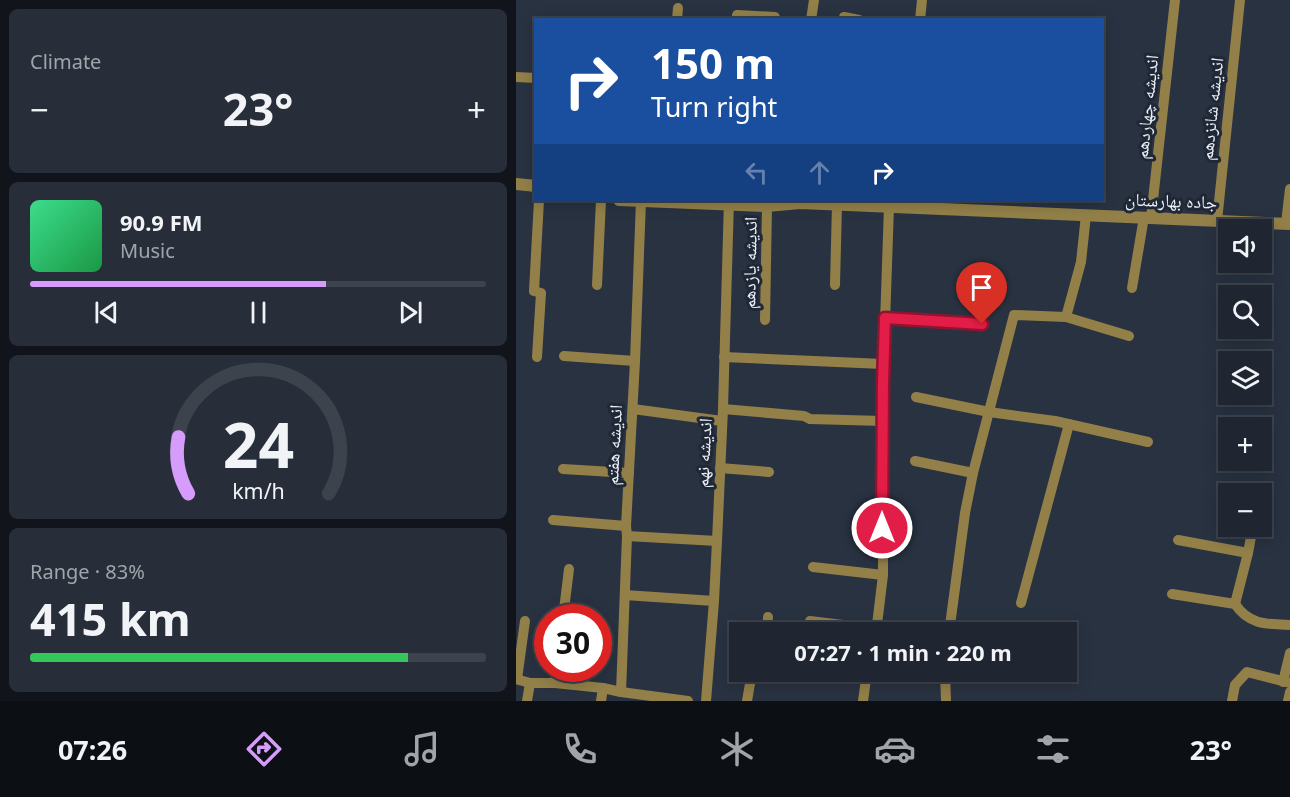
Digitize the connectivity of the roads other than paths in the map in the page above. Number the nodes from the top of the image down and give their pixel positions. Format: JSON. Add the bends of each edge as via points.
{"nodes":[{"id":1,"x":814,"y":0,"type":"edge"},
{"id":2,"x":922,"y":0,"type":"edge"},
{"id":3,"x":1175,"y":0,"type":"edge"},
{"id":4,"x":1240,"y":0,"type":"edge"},
{"id":5,"x":678,"y":8,"type":"dead end"},
{"id":6,"x":775,"y":17,"type":"dead end"},
{"id":7,"x":844,"y":17,"type":"dead end"},
{"id":8,"x":677,"y":18,"type":"edge"},
{"id":9,"x":737,"y":18,"type":"edge"},
{"id":10,"x":811,"y":18,"type":"edge"},
{"id":11,"x":849,"y":18,"type":"edge"},
{"id":12,"x":921,"y":18,"type":"edge"},
{"id":13,"x":516,"y":77,"type":"edge"},
{"id":14,"x":534,"y":78,"type":"edge"},
{"id":15,"x":516,"y":184,"type":"edge"},
{"id":16,"x":534,"y":186,"type":"edge"},
{"id":17,"x":1290,"y":189,"type":"edge"},
{"id":18,"x":539,"y":201,"type":"edge"},
{"id":19,"x":601,"y":201,"type":"edge"},
{"id":20,"x":640,"y":201,"type":"edge"},
{"id":21,"x":695,"y":201,"type":"edge"},
{"id":22,"x":800,"y":201,"type":"edge"},
{"id":23,"x":729,"y":202,"type":"edge"},
{"id":24,"x":876,"y":203,"type":"edge"},
{"id":25,"x":837,"y":204,"type":"junction"},
{"id":26,"x":767,"y":206,"type":"junction"},
{"id":27,"x":889,"y":206,"type":"junction"},
{"id":28,"x":1086,"y":215,"type":"junction"},
{"id":29,"x":1148,"y":218,"type":"junction"},
{"id":30,"x":1218,"y":219,"type":"edge"},
{"id":31,"x":1218,"y":220,"type":"edge"},
{"id":32,"x":1272,"y":223,"type":"edge"},
{"id":33,"x":1288,"y":224,"type":"edge"},
{"id":34,"x":597,"y":285,"type":"dead end"},
{"id":35,"x":835,"y":285,"type":"dead end"},
{"id":36,"x":1132,"y":288,"type":"dead end"},
{"id":37,"x":1066,"y":317,"type":"junction"},
{"id":38,"x":885,"y":318,"type":"junction"},
{"id":39,"x":765,"y":320,"type":"dead end"},
{"id":40,"x":982,"y":324,"type":"dead end"},
{"id":41,"x":1129,"y":336,"type":"dead end"},
{"id":42,"x":564,"y":356,"type":"dead end"},
{"id":43,"x":537,"y":357,"type":"dead end"},
{"id":44,"x":724,"y":357,"type":"junction"},
{"id":45,"x":635,"y":361,"type":"junction"},
{"id":46,"x":883,"y":364,"type":"junction"},
{"id":47,"x":916,"y":397,"type":"dead end"},
{"id":48,"x":633,"y":409,"type":"junction"},
{"id":49,"x":723,"y":409,"type":"junction"},
{"id":50,"x":988,"y":412,"type":"junction"},
{"id":51,"x":722,"y":421,"type":"junction"},
{"id":52,"x":883,"y":422,"type":"junction"},
{"id":53,"x":1069,"y":424,"type":"junction"},
{"id":54,"x":1148,"y":442,"type":"dead end"},
{"id":55,"x":915,"y":461,"type":"dead end"},
{"id":56,"x":720,"y":468,"type":"junction"},
{"id":57,"x":563,"y":469,"type":"dead end"},
{"id":58,"x":769,"y":472,"type":"dead end"},
{"id":59,"x":629,"y":473,"type":"junction"},
{"id":60,"x":973,"y":473,"type":"junction"},
{"id":61,"x":553,"y":520,"type":"dead end"},
{"id":62,"x":626,"y":531,"type":"junction"},
{"id":63,"x":1251,"y":537,"type":"edge"},
{"id":64,"x":1178,"y":540,"type":"dead end"},
{"id":65,"x":717,"y":541,"type":"junction"},
{"id":66,"x":1248,"y":553,"type":"junction"},
{"id":67,"x":813,"y":567,"type":"dead end"},
{"id":68,"x":569,"y":569,"type":"dead end"},
{"id":69,"x":882,"y":575,"type":"junction"},
{"id":70,"x":1172,"y":594,"type":"dead end"},
{"id":71,"x":625,"y":595,"type":"junction"},
{"id":72,"x":714,"y":602,"type":"junction"},
{"id":73,"x":1021,"y":603,"type":"dead end"},
{"id":74,"x":565,"y":604,"type":"edge"},
{"id":75,"x":1235,"y":604,"type":"junction"},
{"id":76,"x":768,"y":616,"type":"dead end"},
{"id":77,"x":525,"y":621,"type":"dead end"},
{"id":78,"x":810,"y":621,"type":"dead end"},
{"id":79,"x":768,"y":622,"type":"edge"},
{"id":80,"x":817,"y":622,"type":"edge"},
{"id":81,"x":877,"y":622,"type":"edge"},
{"id":82,"x":950,"y":622,"type":"edge"},
{"id":83,"x":1290,"y":625,"type":"edge"},
{"id":84,"x":1290,"y":653,"type":"edge"},
{"id":85,"x":516,"y":679,"type":"edge"},
{"id":86,"x":750,"y":682,"type":"edge"},
{"id":87,"x":866,"y":682,"type":"edge"},
{"id":88,"x":945,"y":682,"type":"edge"},
{"id":89,"x":530,"y":683,"type":"junction"},
{"id":90,"x":555,"y":683,"type":"joint"},
{"id":91,"x":1287,"y":683,"type":"edge"},
{"id":92,"x":603,"y":688,"type":"junction"},
{"id":93,"x":621,"y":692,"type":"junction"},
{"id":94,"x":1290,"y":692,"type":"edge"},
{"id":95,"x":527,"y":701,"type":"edge"},
{"id":96,"x":601,"y":701,"type":"edge"},
{"id":97,"x":688,"y":701,"type":"edge"},
{"id":98,"x":706,"y":701,"type":"edge"},
{"id":99,"x":747,"y":701,"type":"edge"},
{"id":100,"x":863,"y":701,"type":"edge"},
{"id":101,"x":946,"y":701,"type":"edge"},
{"id":102,"x":1232,"y":701,"type":"edge"},
{"id":103,"x":1288,"y":701,"type":"edge"}],
"edges":[{"from":1,"to":10,"type":"street"},
{"from":2,"to":12,"type":"street"},
{"from":3,"to":29,"type":"street","name":"اندیشه چهاردهم"},
{"from":4,"to":30,"type":"street","name":"اندیشه شانزدهم"},
{"from":5,"to":8,"type":"street"},
{"from":6,"to":9,"type":"street"},
{"from":7,"to":11,"type":"street"},
{"from":13,"to":14,"type":"street"},
{"from":15,"to":16,"type":"street"},
{"from":17,"to":33,"type":"street"},
{"from":18,"to":43,"type":"street","via":[[534,279],[534,291],[541,293]]},
{"from":19,"to":34,"type":"street"},
{"from":20,"to":45,"type":"street","name":"اندیشه هفتم"},
{"from":21,"to":23,"type":"street","name":"جاده بهارستان"},
{"from":22,"to":25,"type":"street","name":"جاده بهارستان"},
{"from":22,"to":26,"type":"street","name":"جاده بهارستان"},
{"from":23,"to":26,"type":"street","name":"جاده بهارستان"},
{"from":23,"to":44,"type":"street","name":"اندیشه نهم"},
{"from":24,"to":25,"type":"street","name":"جاده بهارستان"},
{"from":24,"to":27,"type":"street","name":"جاده بهارستان"},
{"from":25,"to":35,"type":"street"},
{"from":26,"to":39,"type":"street","name":"اندیشه یازدهم"},
{"from":27,"to":28,"type":"street","name":"جاده بهارستان"},
{"from":27,"to":38,"type":"street"},
{"from":28,"to":29,"type":"street","name":"جاده بهارستان"},
{"from":28,"to":37,"type":"street","via":[[1081,262]]},
{"from":29,"to":31,"type":"street","name":"جاده بهارستان"},
{"from":29,"to":36,"type":"street","name":"اندیشه چهاردهم"},
{"from":32,"to":33,"type":"street","name":"جاده بهارستان"},
{"from":37,"to":41,"type":"street"},
{"from":37,"to":50,"type":"street","via":[[1014,315]]},
{"from":38,"to":40,"type":"street"},
{"from":38,"to":46,"type":"street"},
{"from":42,"to":45,"type":"street"},
{"from":44,"to":46,"type":"street"},
{"from":44,"to":49,"type":"street","name":"اندیشه نهم"},
{"from":45,"to":48,"type":"street","name":"اندیشه هفتم"},
{"from":46,"to":52,"type":"street"},
{"from":47,"to":50,"type":"street"},
{"from":48,"to":51,"type":"street"},
{"from":48,"to":59,"type":"street","name":"اندیشه هفتم"},
{"from":49,"to":51,"type":"street","name":"اندیشه نهم"},
{"from":49,"to":52,"type":"street","via":[[804,416],[810,420]]},
{"from":50,"to":53,"type":"street"},
{"from":50,"to":60,"type":"street"},
{"from":51,"to":56,"type":"street","name":"اندیشه نهم"},
{"from":52,"to":69,"type":"street"},
{"from":53,"to":54,"type":"street"},
{"from":53,"to":73,"type":"street"},
{"from":55,"to":60,"type":"street"},
{"from":56,"to":58,"type":"street"},
{"from":56,"to":65,"type":"street","name":"اندیشه نهم"},
{"from":57,"to":59,"type":"street"},
{"from":59,"to":62,"type":"street","name":"اندیشه هفتم"},
{"from":60,"to":82,"type":"street"},
{"from":61,"to":62,"type":"street"},
{"from":62,"to":65,"type":"street"},
{"from":62,"to":71,"type":"street","name":"اندیشه هفتم"},
{"from":63,"to":66,"type":"street"},
{"from":64,"to":66,"type":"street"},
{"from":65,"to":72,"type":"street","name":"اندیشه نهم"},
{"from":66,"to":75,"type":"street"},
{"from":67,"to":69,"type":"street"},
{"from":68,"to":74,"type":"street"},
{"from":69,"to":81,"type":"street"},
{"from":70,"to":75,"type":"street"},
{"from":71,"to":72,"type":"street"},
{"from":71,"to":93,"type":"street","name":"اندیشه هفتم"},
{"from":72,"to":98,"type":"street","name":"اندیشه نهم"},
{"from":75,"to":83,"type":"street","via":[[1243,615],[1264,623]]},
{"from":76,"to":79,"type":"street"},
{"from":77,"to":85,"type":"street"},
{"from":78,"to":80,"type":"street"},
{"from":84,"to":91,"type":"street"},
{"from":85,"to":89,"type":"street"},
{"from":86,"to":99,"type":"street"},
{"from":87,"to":100,"type":"street"},
{"from":88,"to":101,"type":"street"},
{"from":89,"to":90,"type":"street"},
{"from":89,"to":95,"type":"street"},
{"from":90,"to":92,"type":"street"},
{"from":91,"to":102,"type":"street","via":[[1247,672],[1235,685]]},
{"from":92,"to":93,"type":"street"},
{"from":92,"to":96,"type":"street"},
{"from":93,"to":97,"type":"street"},
{"from":94,"to":103,"type":"street"}]}
